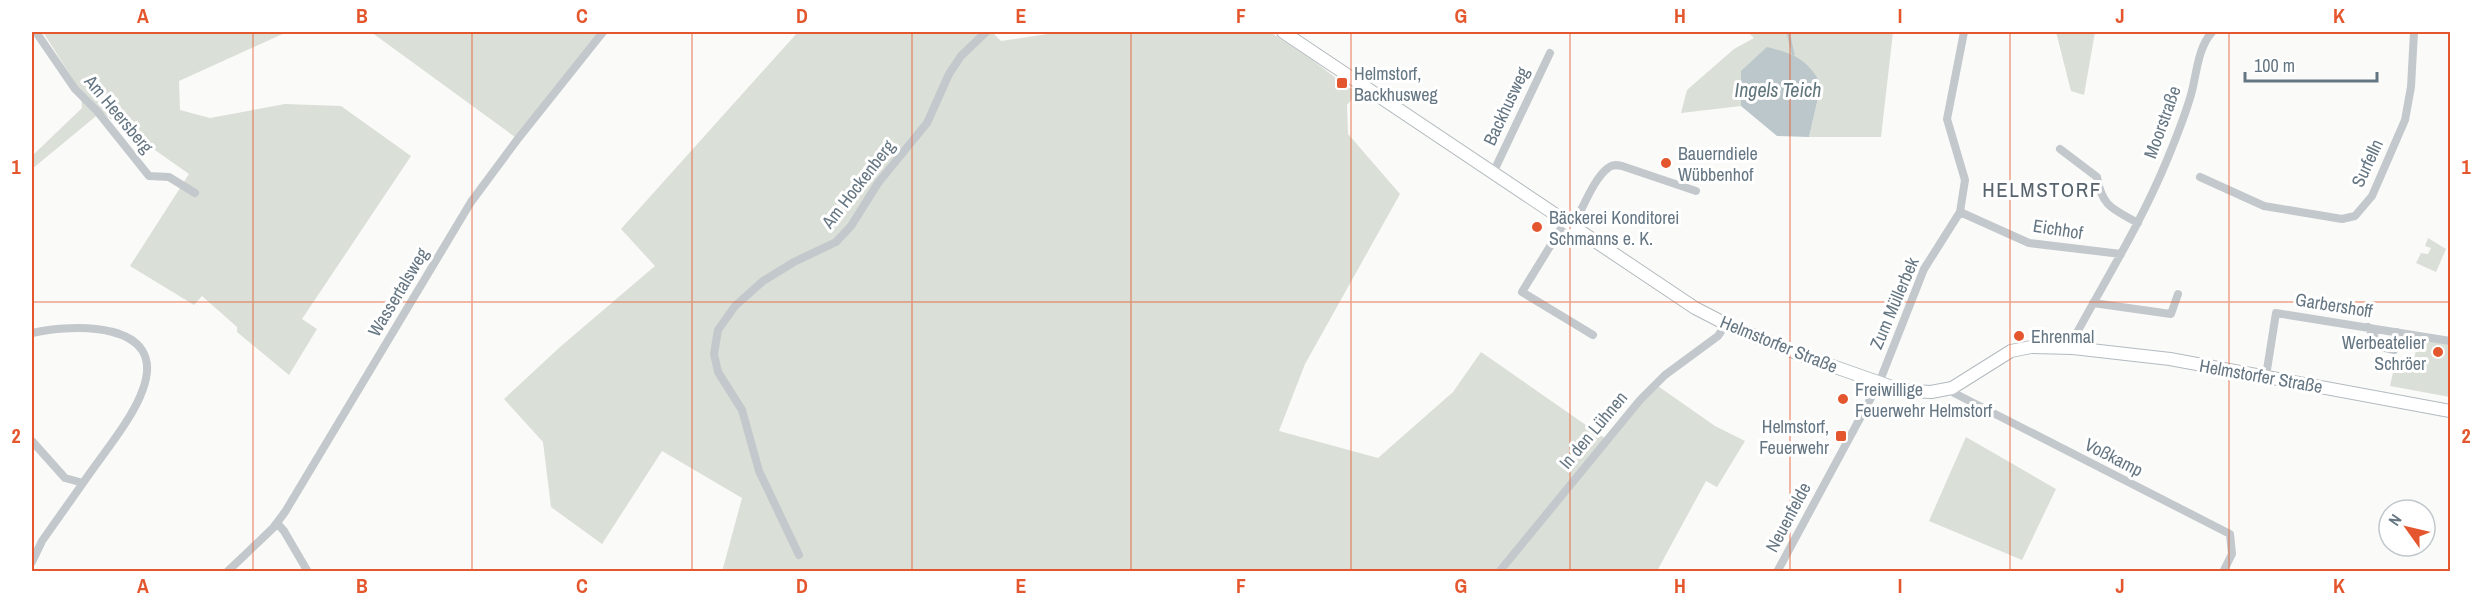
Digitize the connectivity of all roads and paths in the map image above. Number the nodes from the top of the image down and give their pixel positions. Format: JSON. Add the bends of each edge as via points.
{"nodes":[{"id":1,"x":36,"y":32,"type":"edge"},
{"id":2,"x":603,"y":32,"type":"edge"},
{"id":3,"x":986,"y":32,"type":"edge"},
{"id":4,"x":1283,"y":32,"type":"edge"},
{"id":5,"x":1964,"y":32,"type":"edge"},
{"id":6,"x":2212,"y":32,"type":"edge"},
{"id":7,"x":2414,"y":32,"type":"edge"},
{"id":8,"x":1550,"y":53,"type":"dead end"},
{"id":9,"x":2060,"y":149,"type":"dead end"},
{"id":10,"x":1493,"y":173,"type":"junction"},
{"id":11,"x":2200,"y":177,"type":"dead end"},
{"id":12,"x":1696,"y":191,"type":"dead end"},
{"id":13,"x":195,"y":194,"type":"dead end"},
{"id":14,"x":1960,"y":212,"type":"junction"},
{"id":15,"x":2138,"y":223,"type":"junction"},
{"id":16,"x":1569,"y":225,"type":"junction"},
{"id":17,"x":2121,"y":254,"type":"junction"},
{"id":18,"x":2178,"y":294,"type":"dead end"},
{"id":19,"x":2093,"y":303,"type":"junction"},
{"id":20,"x":1726,"y":324,"type":"junction"},
{"id":21,"x":32,"y":326,"type":"edge"},
{"id":22,"x":2368,"y":327,"type":"junction"},
{"id":23,"x":42,"y":330,"type":"junction"},
{"id":24,"x":2397,"y":332,"type":"junction"},
{"id":25,"x":32,"y":333,"type":"edge"},
{"id":26,"x":1593,"y":335,"type":"dead end"},
{"id":27,"x":2451,"y":341,"type":"edge"},
{"id":28,"x":2073,"y":348,"type":"junction"},
{"id":29,"x":2266,"y":376,"type":"junction"},
{"id":30,"x":1879,"y":383,"type":"junction"},
{"id":31,"x":1952,"y":388,"type":"junction"},
{"id":32,"x":2451,"y":411,"type":"edge"},
{"id":33,"x":32,"y":441,"type":"edge"},
{"id":34,"x":83,"y":483,"type":"junction"},
{"id":35,"x":277,"y":523,"type":"junction"},
{"id":36,"x":799,"y":555,"type":"dead end"},
{"id":37,"x":32,"y":562,"type":"edge"},
{"id":38,"x":226,"y":572,"type":"edge"},
{"id":39,"x":308,"y":572,"type":"edge"},
{"id":40,"x":1499,"y":572,"type":"edge"},
{"id":41,"x":1777,"y":572,"type":"edge"},
{"id":42,"x":2223,"y":572,"type":"edge"}],
"edges":[{"from":1,"to":13,"type":"street","name":"Am Heersberg","via":[[75,90],[149,176],[170,177]]},
{"from":2,"to":35,"type":"street","name":"Wassertalsweg","via":[[471,202]]},
{"from":3,"to":36,"type":"street","name":"Am Hockenberg","via":[[961,56],[927,123],[878,183],[851,226],[836,242],[763,281],[735,306],[718,330],[714,354],[717,372],[742,410],[759,471]]},
{"from":4,"to":10,"type":"main road","name":"Helmstorfer Straße"},
{"from":5,"to":14,"type":"street","name":"Zum Müllerbek","via":[[1947,119],[1965,180]]},
{"from":6,"to":15,"type":"street","name":"Moorstraße","via":[[2206,39],[2192,93]]},
{"from":7,"to":11,"type":"street","name":"Surfelln","via":[[2408,108],[2372,196],[2355,216],[2342,219],[2264,206]]},
{"from":8,"to":10,"type":"street","name":"Backhusweg"},
{"from":9,"to":15,"type":"street","via":[[2097,177],[2100,195],[2110,206]]},
{"from":10,"to":16,"type":"main road","name":"Helmstorfer Straße"},
{"from":12,"to":16,"type":"street","via":[[1613,165],[1601,176]]},
{"from":14,"to":17,"type":"street","name":"Eichhof","via":[[2029,243]]},
{"from":14,"to":30,"type":"street","name":"Zum Müllerbek","via":[[1924,269]]},
{"from":15,"to":17,"type":"street","name":"Moorstraße"},
{"from":16,"to":20,"type":"main road","name":"Helmstorfer Straße","via":[[1649,279]]},
{"from":16,"to":26,"type":"street","via":[[1522,292]]},
{"from":17,"to":19,"type":"street","name":"Moorstraße"},
{"from":18,"to":19,"type":"street","via":[[2171,314]]},
{"from":19,"to":28,"type":"street","name":"Moorstraße","via":[[2074,338]]},
{"from":20,"to":30,"type":"main road","name":"Helmstorfer Straße"},
{"from":20,"to":40,"type":"street","name":"In den Lühnen","via":[[1718,336],[1665,375],[1640,400]]},
{"from":21,"to":23,"type":"street"},
{"from":22,"to":24,"type":"street","name":"Garbershoff"},
{"from":22,"to":24,"type":"street","via":[[2381,347],[2394,350]]},
{"from":22,"to":29,"type":"street","name":"Garbershoff","via":[[2276,313]]},
{"from":23,"to":25,"type":"street"},
{"from":23,"to":34,"type":"street","via":[[93,327],[121,333],[142,353],[147,369],[139,398]]},
{"from":24,"to":27,"type":"street","name":"Garbershoff"},
{"from":28,"to":29,"type":"main road","name":"Helmstorfer Straße","via":[[2170,359]]},
{"from":28,"to":31,"type":"main road","name":"Helmstorfer Straße","via":[[2031,347],[2011,351]]},
{"from":29,"to":32,"type":"main road","name":"Helmstorfer Straße"},
{"from":30,"to":31,"type":"main road","name":"Helmstorfer Straße","via":[[1913,391]]},
{"from":30,"to":41,"type":"street","name":"Neuenfelde"},
{"from":31,"to":42,"type":"street","name":"Voßkamp","via":[[1963,398],[2230,534],[2232,554]]},
{"from":33,"to":34,"type":"street","via":[[65,478]]},
{"from":34,"to":37,"type":"street"},
{"from":35,"to":38,"type":"street","name":"Wassertalsweg"},
{"from":35,"to":39,"type":"street"}]}
